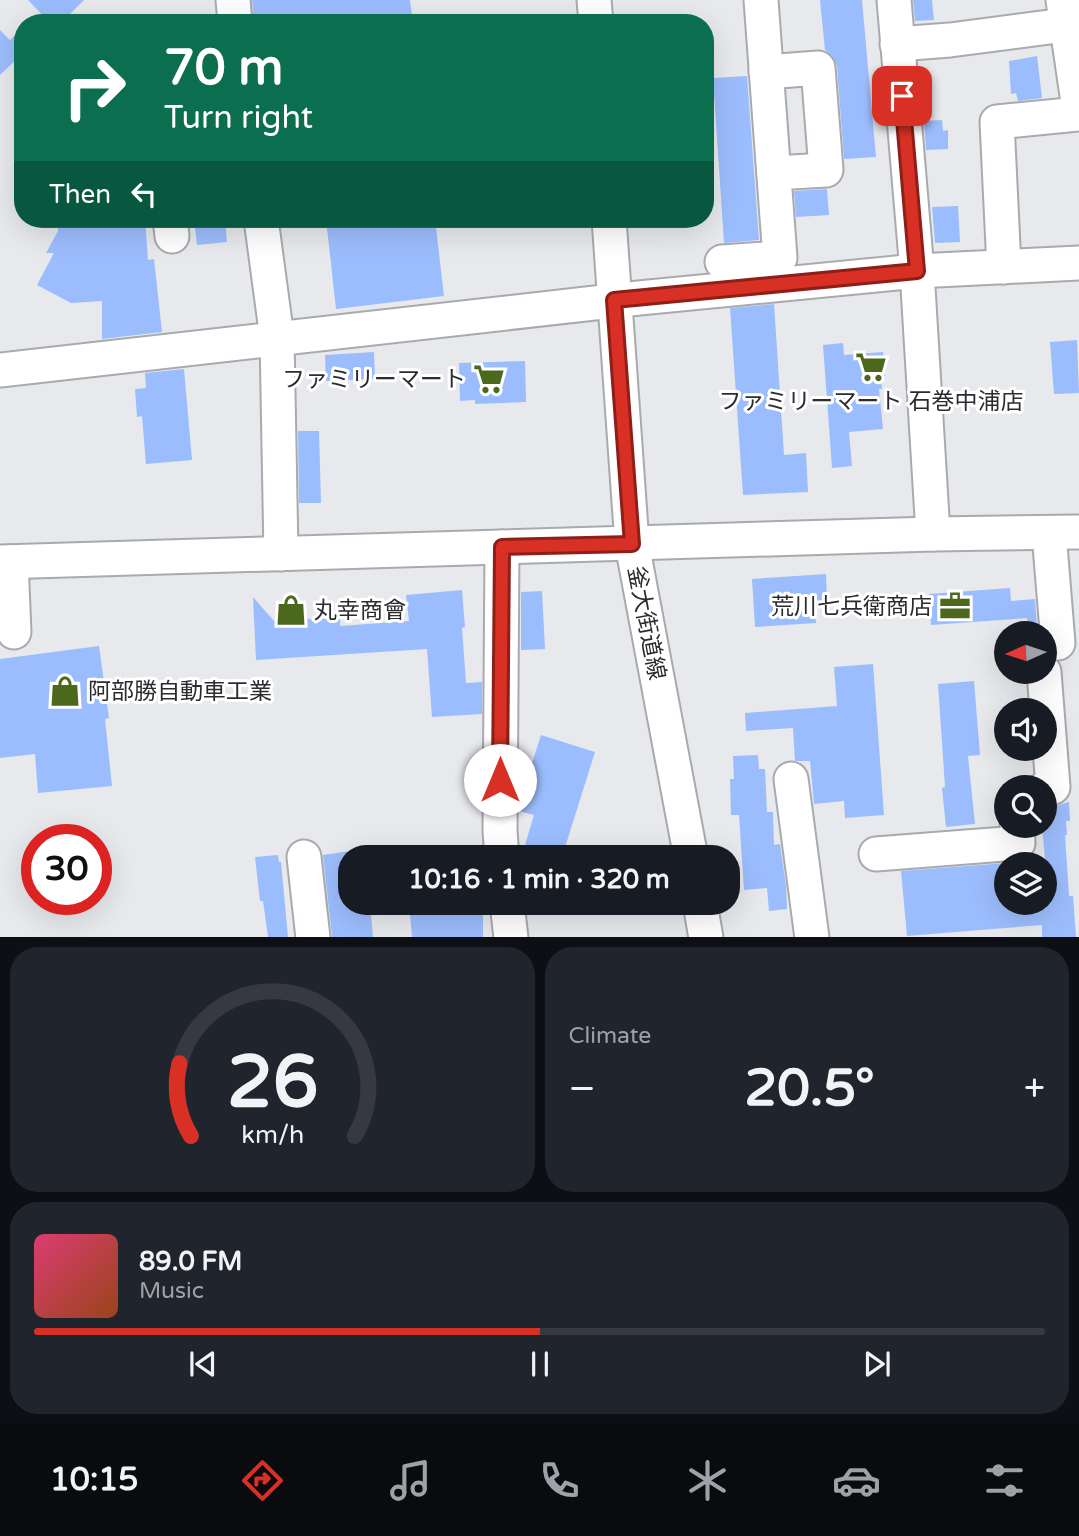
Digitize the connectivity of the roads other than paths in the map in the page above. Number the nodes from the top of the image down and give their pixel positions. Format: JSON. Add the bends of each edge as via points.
{"nodes":[{"id":1,"x":761,"y":0,"type":"edge"},
{"id":2,"x":894,"y":0,"type":"edge"},
{"id":3,"x":1069,"y":16,"type":"edge"},
{"id":4,"x":897,"y":44,"type":"junction"},
{"id":5,"x":766,"y":72,"type":"junction"},
{"id":6,"x":1079,"y":111,"type":"edge"},
{"id":7,"x":774,"y":173,"type":"junction"},
{"id":8,"x":262,"y":228,"type":"edge"},
{"id":9,"x":610,"y":228,"type":"edge"},
{"id":10,"x":722,"y":262,"type":"dead end"},
{"id":11,"x":1079,"y":263,"type":"edge"},
{"id":12,"x":1004,"y":267,"type":"junction"},
{"id":13,"x":917,"y":271,"type":"junction"},
{"id":14,"x":614,"y":300,"type":"junction"},
{"id":15,"x":277,"y":338,"type":"junction"},
{"id":16,"x":0,"y":370,"type":"edge"},
{"id":17,"x":1064,"y":532,"type":"edge"},
{"id":18,"x":933,"y":534,"type":"junction"},
{"id":19,"x":632,"y":544,"type":"junction"},
{"id":20,"x":502,"y":547,"type":"junction"},
{"id":21,"x":281,"y":554,"type":"junction"},
{"id":22,"x":5,"y":562,"type":"edge"},
{"id":23,"x":14,"y":632,"type":"dead end"},
{"id":24,"x":1057,"y":643,"type":"edge"},
{"id":25,"x":1045,"y":684,"type":"edge"},
{"id":26,"x":1052,"y":775,"type":"edge"},
{"id":27,"x":790,"y":779,"type":"dead end"},
{"id":28,"x":1018,"y":838,"type":"edge"},
{"id":29,"x":501,"y":845,"type":"edge"},
{"id":30,"x":689,"y":845,"type":"edge"},
{"id":31,"x":876,"y":854,"type":"dead end"},
{"id":32,"x":304,"y":857,"type":"dead end"},
{"id":33,"x":508,"y":915,"type":"edge"},
{"id":34,"x":702,"y":915,"type":"edge"},
{"id":35,"x":313,"y":937,"type":"edge"},
{"id":36,"x":511,"y":937,"type":"edge"},
{"id":37,"x":706,"y":937,"type":"edge"},
{"id":38,"x":812,"y":937,"type":"edge"}],
"edges":[{"from":1,"to":5,"type":"street"},
{"from":2,"to":4,"type":"street"},
{"from":3,"to":4,"type":"street","via":[[950,40]]},
{"from":3,"to":6,"type":"street"},
{"from":4,"to":13,"type":"street"},
{"from":5,"to":7,"type":"street"},
{"from":5,"to":7,"type":"street","via":[[818,68],[826,170]]},
{"from":6,"to":12,"type":"street","via":[[997,122]]},
{"from":7,"to":10,"type":"street","via":[[780,258]]},
{"from":8,"to":15,"type":"street"},
{"from":9,"to":14,"type":"street","name":"釜大街道線"},
{"from":11,"to":12,"type":"street"},
{"from":12,"to":13,"type":"street"},
{"from":13,"to":14,"type":"street"},
{"from":13,"to":18,"type":"street"},
{"from":14,"to":15,"type":"street"},
{"from":14,"to":19,"type":"street","name":"釜大街道線"},
{"from":15,"to":16,"type":"street"},
{"from":15,"to":21,"type":"street"},
{"from":17,"to":18,"type":"street"},
{"from":17,"to":24,"type":"street"},
{"from":18,"to":19,"type":"street"},
{"from":19,"to":20,"type":"street"},
{"from":19,"to":30,"type":"street","name":"釜大街道線"},
{"from":20,"to":21,"type":"street"},
{"from":20,"to":29,"type":"street"},
{"from":21,"to":22,"type":"street"},
{"from":22,"to":23,"type":"street"},
{"from":25,"to":26,"type":"street"},
{"from":27,"to":38,"type":"street"},
{"from":28,"to":31,"type":"street","via":[[1018,844]]},
{"from":32,"to":35,"type":"street"},
{"from":33,"to":36,"type":"street"},
{"from":34,"to":37,"type":"street"}]}
